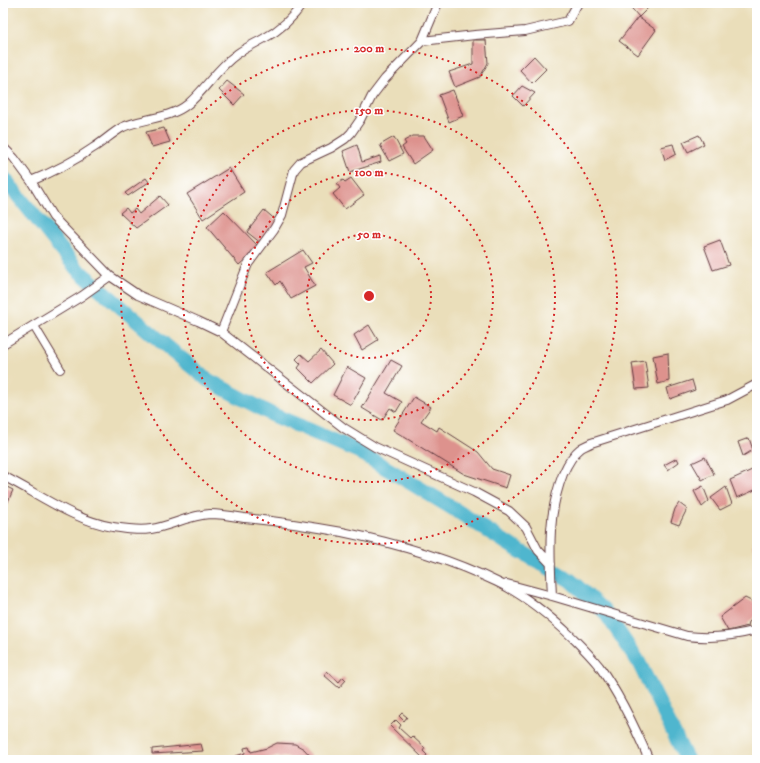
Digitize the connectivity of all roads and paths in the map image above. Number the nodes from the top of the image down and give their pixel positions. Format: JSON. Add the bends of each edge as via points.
{"nodes":[{"id":1,"x":303,"y":3,"type":"edge"},
{"id":2,"x":438,"y":3,"type":"edge"},
{"id":3,"x":578,"y":3,"type":"edge"},
{"id":4,"x":422,"y":41,"type":"junction"},
{"id":5,"x":3,"y":147,"type":"edge"},
{"id":6,"x":31,"y":181,"type":"junction"},
{"id":7,"x":110,"y":276,"type":"junction"},
{"id":8,"x":34,"y":326,"type":"junction"},
{"id":9,"x":221,"y":332,"type":"junction"},
{"id":10,"x":3,"y":344,"type":"edge"},
{"id":11,"x":60,"y":369,"type":"dead end"},
{"id":12,"x":757,"y":384,"type":"edge"},
{"id":13,"x":3,"y":476,"type":"edge"},
{"id":14,"x":550,"y":564,"type":"junction"},
{"id":15,"x":498,"y":582,"type":"junction"},
{"id":16,"x":552,"y":596,"type":"junction"},
{"id":17,"x":757,"y":630,"type":"edge"},
{"id":18,"x":649,"y":760,"type":"edge"}],
"edges":[{"from":1,"to":6,"type":"street","via":[[297,13],[281,28],[228,61],[181,109],[120,128],[70,163]]},
{"from":2,"to":4,"type":"street"},
{"from":3,"to":4,"type":"street","via":[[568,21],[525,31]]},
{"from":4,"to":9,"type":"street","via":[[384,79],[348,136],[331,148],[301,162],[294,170],[282,215],[248,264]]},
{"from":5,"to":6,"type":"street"},
{"from":6,"to":7,"type":"street","via":[[53,217]]},
{"from":7,"to":8,"type":"street"},
{"from":7,"to":9,"type":"street","via":[[144,298]]},
{"from":8,"to":10,"type":"street"},
{"from":8,"to":11,"type":"street"},
{"from":9,"to":14,"type":"street","via":[[344,428],[375,447],[474,492],[509,511],[526,527],[538,550]]},
{"from":12,"to":14,"type":"street","via":[[727,400],[581,448],[566,467],[555,496]]},
{"from":13,"to":15,"type":"street","via":[[86,520],[110,527],[152,529],[182,519],[209,514],[273,520],[395,544],[452,562]]},
{"from":14,"to":16,"type":"street"},
{"from":15,"to":16,"type":"street"},
{"from":15,"to":18,"type":"street","via":[[556,622],[600,667],[625,708]]},
{"from":16,"to":17,"type":"street","via":[[687,636],[709,638]]}]}
